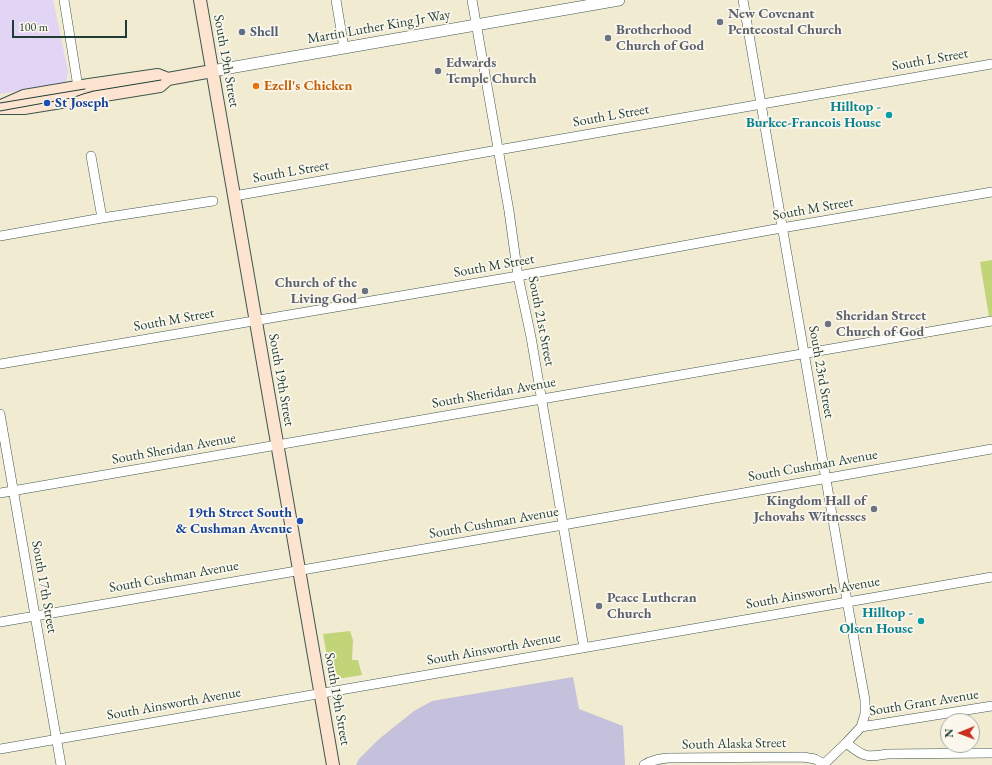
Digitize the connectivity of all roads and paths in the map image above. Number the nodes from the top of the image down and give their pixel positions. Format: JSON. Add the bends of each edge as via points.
{"nodes":[{"id":1,"x":64,"y":0,"type":"edge"},
{"id":2,"x":200,"y":0,"type":"edge"},
{"id":3,"x":336,"y":0,"type":"edge"},
{"id":4,"x":472,"y":0,"type":"edge"},
{"id":5,"x":619,"y":0,"type":"edge"},
{"id":6,"x":743,"y":0,"type":"edge"},
{"id":7,"x":476,"y":25,"type":"junction"},
{"id":8,"x":344,"y":48,"type":"junction"},
{"id":9,"x":992,"y":64,"type":"edge"},
{"id":10,"x":212,"y":71,"type":"junction"},
{"id":11,"x":168,"y":79,"type":"junction"},
{"id":12,"x":78,"y":86,"type":"junction"},
{"id":13,"x":80,"y":99,"type":"junction"},
{"id":14,"x":761,"y":104,"type":"junction"},
{"id":15,"x":0,"y":108,"type":"edge"},
{"id":16,"x":498,"y":150,"type":"junction"},
{"id":17,"x":91,"y":156,"type":"dead end"},
{"id":18,"x":992,"y":192,"type":"edge"},
{"id":19,"x":234,"y":196,"type":"junction"},
{"id":20,"x":213,"y":201,"type":"dead end"},
{"id":21,"x":102,"y":218,"type":"junction"},
{"id":22,"x":782,"y":228,"type":"junction"},
{"id":23,"x":0,"y":236,"type":"edge"},
{"id":24,"x":518,"y":276,"type":"junction"},
{"id":25,"x":255,"y":320,"type":"junction"},
{"id":26,"x":992,"y":321,"type":"edge"},
{"id":27,"x":804,"y":353,"type":"junction"},
{"id":28,"x":0,"y":364,"type":"edge"},
{"id":29,"x":541,"y":400,"type":"junction"},
{"id":30,"x":0,"y":414,"type":"edge"},
{"id":31,"x":277,"y":445,"type":"junction"},
{"id":32,"x":992,"y":449,"type":"edge"},
{"id":33,"x":826,"y":478,"type":"junction"},
{"id":34,"x":13,"y":490,"type":"junction"},
{"id":35,"x":0,"y":493,"type":"edge"},
{"id":36,"x":563,"y":525,"type":"junction"},
{"id":37,"x":298,"y":570,"type":"junction"},
{"id":38,"x":992,"y":576,"type":"edge"},
{"id":39,"x":847,"y":601,"type":"junction"},
{"id":40,"x":35,"y":616,"type":"junction"},
{"id":41,"x":0,"y":622,"type":"edge"},
{"id":42,"x":584,"y":648,"type":"junction"},
{"id":43,"x":320,"y":693,"type":"junction"},
{"id":44,"x":992,"y":706,"type":"edge"},
{"id":45,"x":861,"y":727,"type":"junction"},
{"id":46,"x":57,"y":739,"type":"junction"},
{"id":47,"x":846,"y":743,"type":"junction"},
{"id":48,"x":0,"y":749,"type":"edge"},
{"id":49,"x":992,"y":753,"type":"edge"},
{"id":50,"x":61,"y":765,"type":"edge"},
{"id":51,"x":333,"y":765,"type":"edge"},
{"id":52,"x":644,"y":765,"type":"edge"},
{"id":53,"x":824,"y":765,"type":"edge"}],
"edges":[{"from":1,"to":12,"type":"street"},
{"from":2,"to":10,"type":"main road","name":"South 19th Street"},
{"from":3,"to":8,"type":"street"},
{"from":4,"to":7,"type":"street","name":"South 21st Street"},
{"from":5,"to":7,"type":"street","name":"Martin Luther King Jr Way"},
{"from":6,"to":14,"type":"street","name":"South 23rd Street"},
{"from":7,"to":8,"type":"street","name":"Martin Luther King Jr Way"},
{"from":7,"to":16,"type":"street","name":"South 21st Street"},
{"from":8,"to":10,"type":"street","name":"Martin Luther King Jr Way"},
{"from":9,"to":14,"type":"street","name":"South L Street"},
{"from":10,"to":11,"type":"main road","name":"Martin Luther King Jr Way"},
{"from":10,"to":19,"type":"main road","name":"South 19th Street"},
{"from":11,"to":12,"type":"main road","name":"Martin Luther King Jr Way","via":[[158,75]]},
{"from":11,"to":13,"type":"main road","name":"Martin Luther King Jr Way","via":[[160,86]]},
{"from":12,"to":13,"type":"street"},
{"from":12,"to":15,"type":"main road","name":"Martin Luther King Jr Way","via":[[24,96]]},
{"from":13,"to":15,"type":"main road","name":"Martin Luther King Jr Way","via":[[24,108]]},
{"from":14,"to":16,"type":"street","name":"South L Street"},
{"from":14,"to":22,"type":"street","name":"South 23rd Street"},
{"from":16,"to":19,"type":"street","name":"South L Street"},
{"from":16,"to":24,"type":"street","name":"South 21st Street"},
{"from":17,"to":21,"type":"street"},
{"from":18,"to":22,"type":"street","name":"South M Street"},
{"from":19,"to":25,"type":"main road","name":"South 19th Street"},
{"from":20,"to":21,"type":"street"},
{"from":21,"to":23,"type":"street"},
{"from":22,"to":24,"type":"street","name":"South M Street"},
{"from":22,"to":27,"type":"street","name":"South 23rd Street"},
{"from":24,"to":25,"type":"street","name":"South M Street"},
{"from":24,"to":29,"type":"street","name":"South 21st Street"},
{"from":25,"to":28,"type":"street","name":"South M Street"},
{"from":25,"to":31,"type":"main road","name":"South 19th Street"},
{"from":26,"to":27,"type":"street","name":"South Sheridan Avenue"},
{"from":27,"to":29,"type":"street","name":"South Sheridan Avenue"},
{"from":27,"to":33,"type":"street","name":"South 23rd Street"},
{"from":29,"to":31,"type":"street","name":"South Sheridan Avenue"},
{"from":29,"to":36,"type":"street","name":"South 21st Street"},
{"from":30,"to":34,"type":"street","name":"South 17th Street"},
{"from":31,"to":34,"type":"street","name":"South Sheridan Avenue"},
{"from":31,"to":37,"type":"main road","name":"South 19th Street"},
{"from":32,"to":33,"type":"street","name":"South Cushman Avenue"},
{"from":33,"to":36,"type":"street","name":"South Cushman Avenue"},
{"from":33,"to":39,"type":"street","name":"South 23rd Street"},
{"from":34,"to":35,"type":"street","name":"South Sheridan Avenue"},
{"from":34,"to":40,"type":"street","name":"South 17th Street"},
{"from":36,"to":37,"type":"street","name":"South Cushman Avenue"},
{"from":36,"to":42,"type":"street","name":"South 21st Street"},
{"from":37,"to":40,"type":"street","name":"South Cushman Avenue"},
{"from":37,"to":43,"type":"main road","name":"South 19th Street"},
{"from":38,"to":39,"type":"street","name":"South Ainsworth Avenue"},
{"from":39,"to":42,"type":"street","name":"South Ainsworth Avenue"},
{"from":39,"to":45,"type":"street","name":"South 23rd Street","via":[[865,700],[865,714]]},
{"from":40,"to":41,"type":"street","name":"South Cushman Avenue"},
{"from":40,"to":46,"type":"street","name":"South 17th Street"},
{"from":42,"to":43,"type":"street","name":"South Ainsworth Avenue"},
{"from":43,"to":46,"type":"street","name":"South Ainsworth Avenue"},
{"from":43,"to":51,"type":"main road","name":"South 19th Street"},
{"from":44,"to":45,"type":"street","name":"South Grant Avenue"},
{"from":45,"to":47,"type":"street"},
{"from":46,"to":48,"type":"street","name":"South Ainsworth Avenue"},
{"from":46,"to":50,"type":"street","name":"South 17th Street"},
{"from":47,"to":49,"type":"street","via":[[865,756]]},
{"from":47,"to":53,"type":"street"},
{"from":52,"to":53,"type":"street","name":"South Alaska Street","via":[[657,759],[668,758],[803,757],[815,759]]}]}
